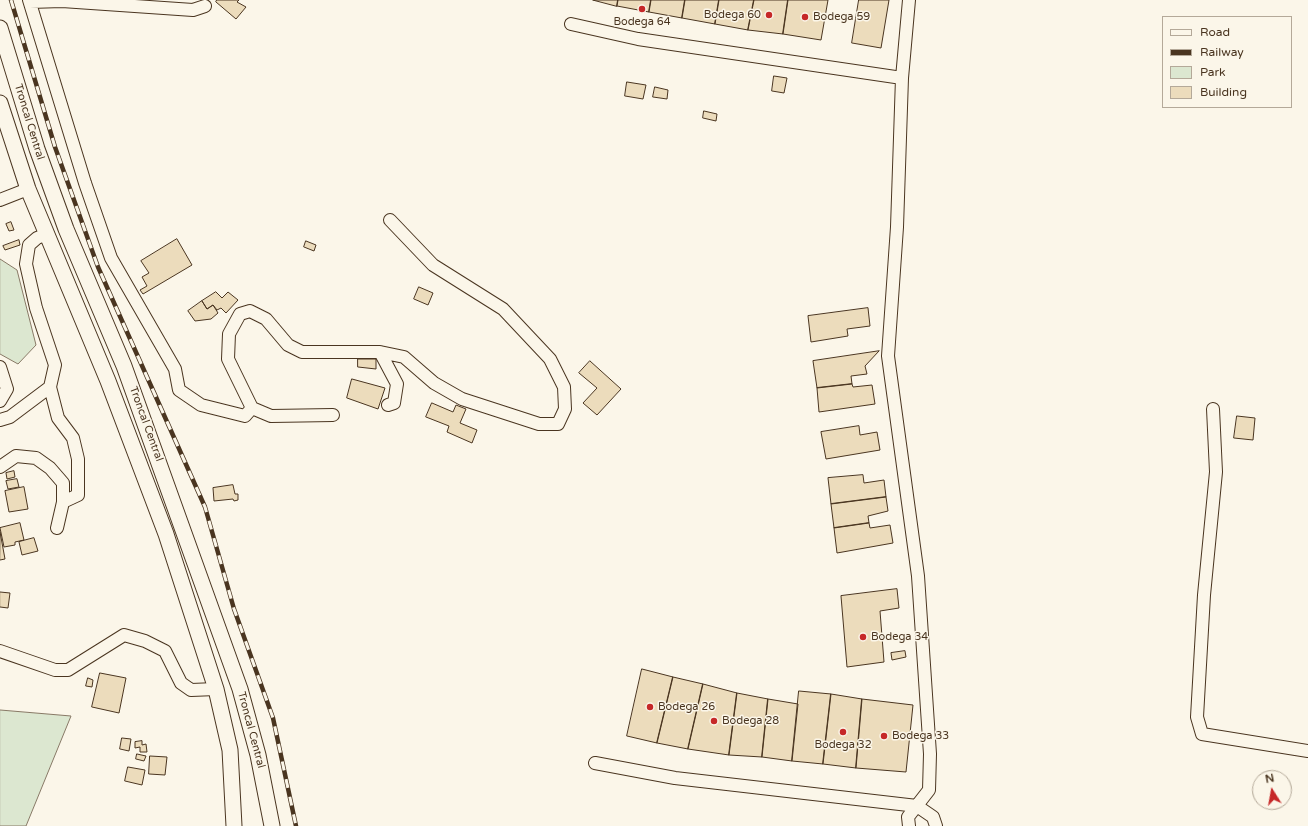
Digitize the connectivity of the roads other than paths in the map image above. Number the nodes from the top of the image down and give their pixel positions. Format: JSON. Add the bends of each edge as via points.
{"nodes":[{"id":1,"x":909,"y":0,"type":"edge"},
{"id":2,"x":29,"y":1,"type":"edge"},
{"id":3,"x":205,"y":6,"type":"dead end"},
{"id":4,"x":571,"y":24,"type":"dead end"},
{"id":5,"x":0,"y":28,"type":"edge"},
{"id":6,"x":902,"y":78,"type":"junction"},
{"id":7,"x":0,"y":103,"type":"edge"},
{"id":8,"x":28,"y":189,"type":"junction"},
{"id":9,"x":0,"y":200,"type":"edge"},
{"id":10,"x":390,"y":220,"type":"dead end"},
{"id":11,"x":47,"y":234,"type":"junction"},
{"id":12,"x":380,"y":352,"type":"junction"},
{"id":13,"x":0,"y":367,"type":"edge"},
{"id":14,"x":50,"y":387,"type":"junction"},
{"id":15,"x":0,"y":401,"type":"edge"},
{"id":16,"x":388,"y":405,"type":"dead end"},
{"id":17,"x":252,"y":408,"type":"junction"},
{"id":18,"x":1213,"y":409,"type":"dead end"},
{"id":19,"x":333,"y":415,"type":"dead end"},
{"id":20,"x":0,"y":420,"type":"edge"},
{"id":21,"x":0,"y":467,"type":"edge"},
{"id":22,"x":63,"y":502,"type":"junction"},
{"id":23,"x":57,"y":528,"type":"dead end"},
{"id":24,"x":0,"y":651,"type":"edge"},
{"id":25,"x":216,"y":689,"type":"junction"},
{"id":26,"x":1308,"y":750,"type":"edge"},
{"id":27,"x":595,"y":762,"type":"dead end"},
{"id":28,"x":917,"y":806,"type":"junction"},
{"id":29,"x":234,"y":826,"type":"edge"},
{"id":30,"x":272,"y":826,"type":"edge"},
{"id":31,"x":909,"y":826,"type":"edge"},
{"id":32,"x":936,"y":826,"type":"edge"}],
"edges":[{"from":1,"to":6,"type":"street"},
{"from":2,"to":3,"type":"street","via":[[193,10]]},
{"from":2,"to":17,"type":"street","via":[[111,258],[175,369],[179,390],[201,405],[245,416]]},
{"from":4,"to":6,"type":"street","via":[[638,39]]},
{"from":5,"to":30,"type":"main road","name":"Troncal Central","via":[[42,164],[69,236],[124,366],[240,689],[258,755]]},
{"from":6,"to":28,"type":"street","via":[[897,227],[888,356],[918,576],[930,746],[929,790]]},
{"from":7,"to":8,"type":"main road","name":"Troncal Central"},
{"from":8,"to":9,"type":"street"},
{"from":8,"to":11,"type":"main road","name":"Troncal Central"},
{"from":10,"to":12,"type":"street","via":[[433,265],[503,309],[550,359],[564,387],[565,409],[558,424],[539,424],[462,399],[434,383],[404,357]]},
{"from":11,"to":14,"type":"street","via":[[29,245],[26,264],[36,308],[55,365]]},
{"from":11,"to":25,"type":"main road","name":"Troncal Central","via":[[108,381],[166,534]]},
{"from":12,"to":16,"type":"street","via":[[397,384],[394,403]]},
{"from":12,"to":17,"type":"street","via":[[302,352],[288,345],[266,319],[250,311],[240,314],[229,334],[228,359]]},
{"from":13,"to":15,"type":"street","via":[[7,389]]},
{"from":14,"to":20,"type":"street","via":[[10,417]]},
{"from":14,"to":22,"type":"street","via":[[58,418],[73,438],[78,459],[78,495]]},
{"from":17,"to":19,"type":"street","via":[[271,416]]},
{"from":18,"to":26,"type":"street","via":[[1216,472],[1204,595],[1197,717],[1202,734]]},
{"from":21,"to":22,"type":"street","via":[[16,456],[36,458],[50,468],[63,483]]},
{"from":22,"to":23,"type":"street"},
{"from":24,"to":25,"type":"street","via":[[55,670],[68,670],[124,635],[145,641],[165,651],[181,683],[191,690]]},
{"from":25,"to":29,"type":"main road","name":"Troncal Central","via":[[230,750]]},
{"from":27,"to":28,"type":"street","via":[[675,778]]},
{"from":28,"to":31,"type":"street","via":[[908,817]]},
{"from":28,"to":32,"type":"street","via":[[933,817]]}]}
